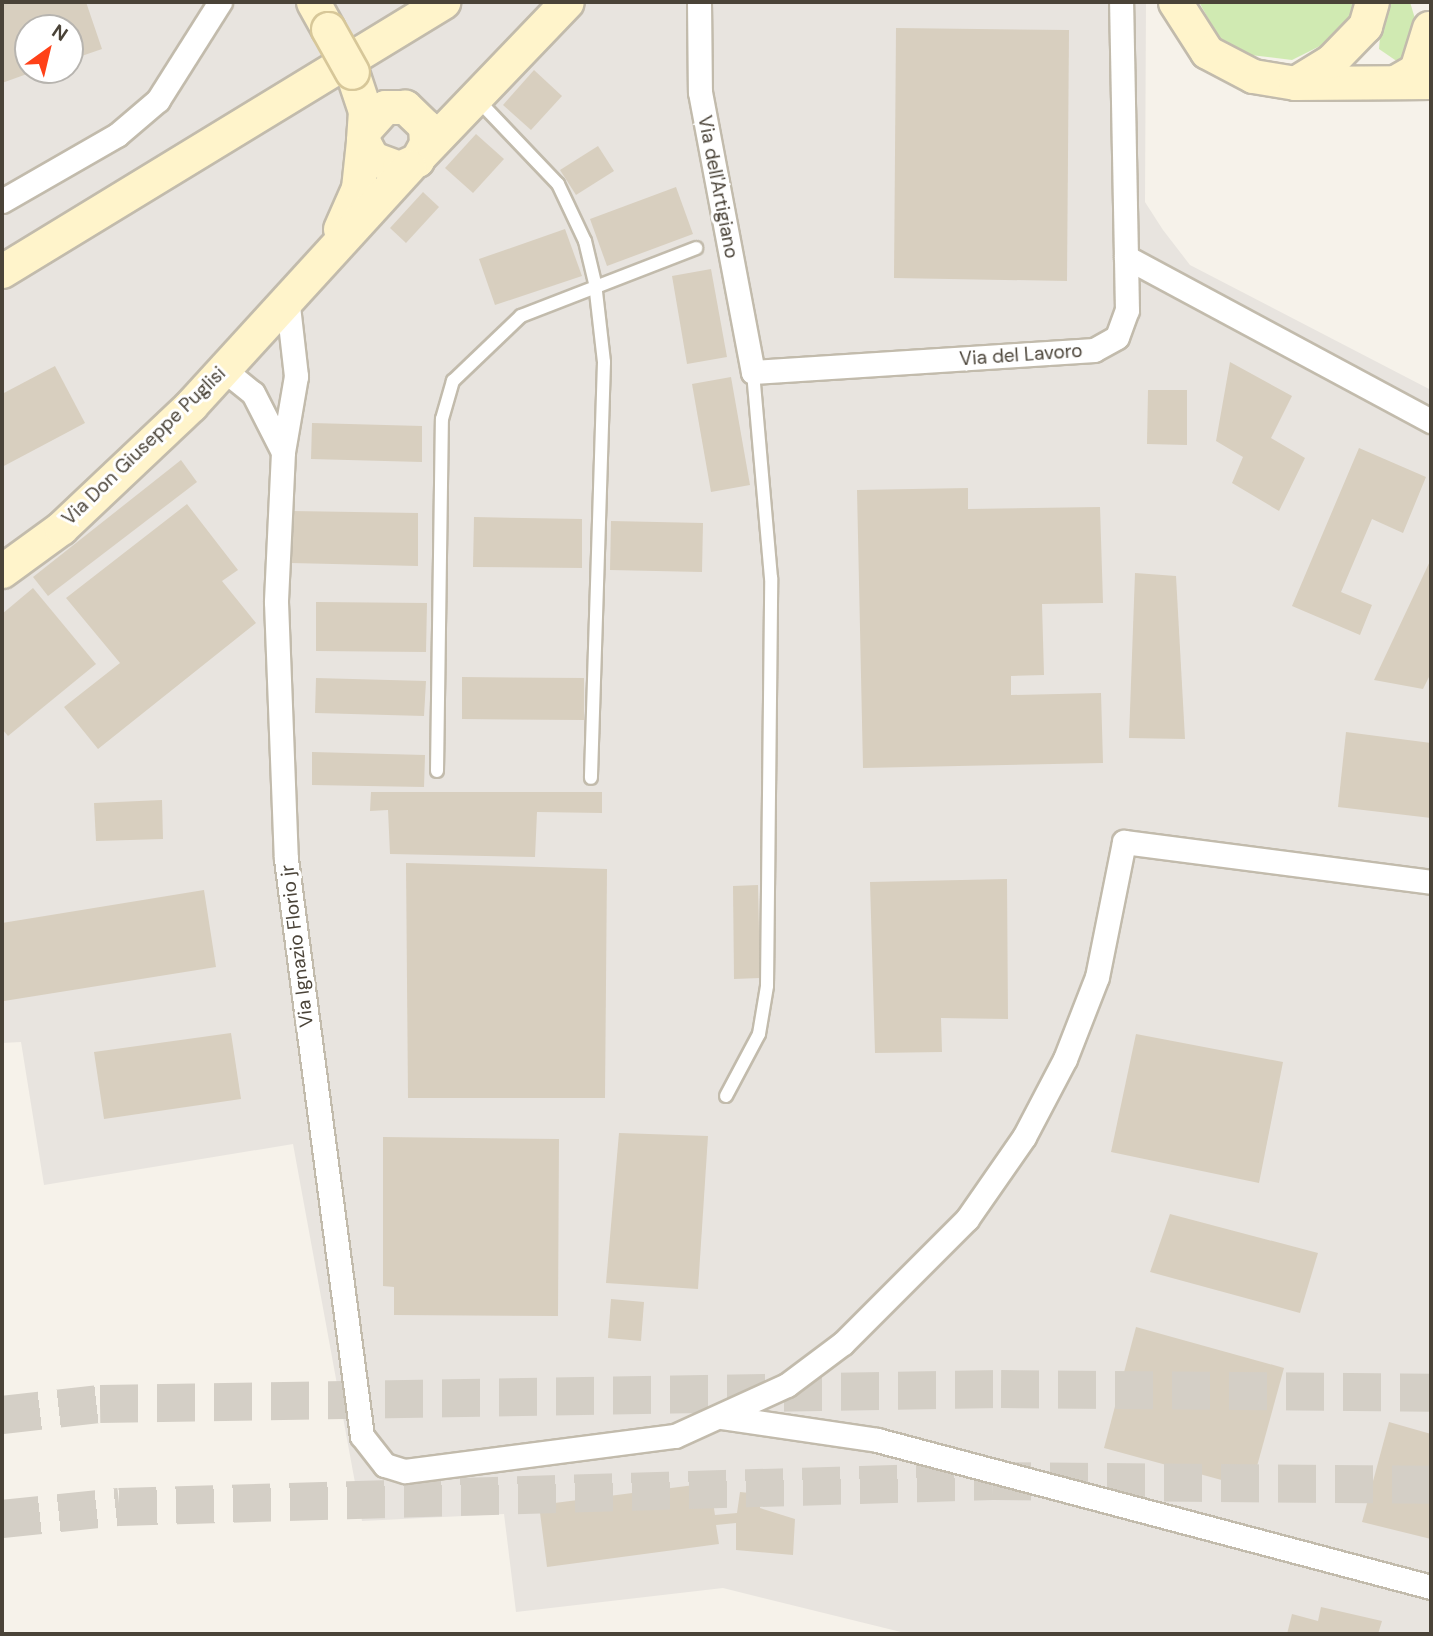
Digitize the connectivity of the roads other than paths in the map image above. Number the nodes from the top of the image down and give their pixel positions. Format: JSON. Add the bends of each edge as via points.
{"nodes":[{"id":1,"x":220,"y":2,"type":"edge"},
{"id":2,"x":443,"y":2,"type":"edge"},
{"id":3,"x":568,"y":2,"type":"edge"},
{"id":4,"x":699,"y":2,"type":"edge"},
{"id":5,"x":1121,"y":2,"type":"edge"},
{"id":6,"x":1175,"y":2,"type":"edge"},
{"id":7,"x":1368,"y":14,"type":"edge"},
{"id":8,"x":321,"y":15,"type":"edge"},
{"id":9,"x":1426,"y":20,"type":"edge"},
{"id":10,"x":352,"y":72,"type":"junction"},
{"id":11,"x":1395,"y":82,"type":"junction"},
{"id":12,"x":1431,"y":82,"type":"edge"},
{"id":13,"x":1295,"y":83,"type":"junction"},
{"id":14,"x":474,"y":96,"type":"junction"},
{"id":15,"x":404,"y":108,"type":"junction"},
{"id":16,"x":364,"y":135,"type":"junction"},
{"id":17,"x":416,"y":159,"type":"junction"},
{"id":18,"x":2,"y":201,"type":"edge"},
{"id":19,"x":330,"y":246,"type":"junction"},
{"id":20,"x":696,"y":248,"type":"dead end"},
{"id":21,"x":1126,"y":257,"type":"junction"},
{"id":22,"x":2,"y":271,"type":"edge"},
{"id":23,"x":595,"y":283,"type":"junction"},
{"id":24,"x":287,"y":297,"type":"junction"},
{"id":25,"x":223,"y":369,"type":"junction"},
{"id":26,"x":753,"y":372,"type":"junction"},
{"id":27,"x":1431,"y":421,"type":"edge"},
{"id":28,"x":283,"y":452,"type":"junction"},
{"id":29,"x":2,"y":571,"type":"edge"},
{"id":30,"x":437,"y":771,"type":"dead end"},
{"id":31,"x":591,"y":778,"type":"dead end"},
{"id":32,"x":1431,"y":882,"type":"edge"},
{"id":33,"x":726,"y":1097,"type":"dead end"},
{"id":34,"x":722,"y":1417,"type":"junction"},
{"id":35,"x":1431,"y":1587,"type":"edge"}],
"edges":[{"from":1,"to":18,"type":"street","via":[[158,100],[117,135]]},
{"from":2,"to":22,"type":"main road"},
{"from":3,"to":14,"type":"main road","name":"Via Don Giuseppe Puglisi"},
{"from":4,"to":26,"type":"street","name":"Via dell'Artigiano","via":[[700,92]]},
{"from":5,"to":21,"type":"street","name":"Via del Lavoro"},
{"from":6,"to":13,"type":"main road","via":[[1190,33],[1231,68]]},
{"from":7,"to":11,"type":"main road","via":[[1373,65]]},
{"from":7,"to":13,"type":"main road","via":[[1331,61]]},
{"from":8,"to":10,"type":"main road","bridge":true},
{"from":9,"to":11,"type":"main road","via":[[1416,70]]},
{"from":10,"to":15,"type":"main road"},
{"from":10,"to":16,"type":"main road"},
{"from":11,"to":12,"type":"main road"},
{"from":11,"to":13,"type":"main road"},
{"from":14,"to":15,"type":"main road","via":[[444,108]]},
{"from":14,"to":17,"type":"main road","name":"Via Don Giuseppe Puglisi"},
{"from":14,"to":23,"type":"lane","via":[[558,184],[581,231]]},
{"from":15,"to":16,"type":"main road","via":[[375,112]]},
{"from":15,"to":17,"type":"main road","via":[[427,135]]},
{"from":16,"to":17,"type":"main road","via":[[380,165]]},
{"from":16,"to":19,"type":"main road","name":"Via Don Giuseppe Puglisi","via":[[358,188]]},
{"from":17,"to":19,"type":"main road","name":"Via Don Giuseppe Puglisi"},
{"from":19,"to":24,"type":"main road","name":"Via Don Giuseppe Puglisi"},
{"from":20,"to":23,"type":"lane"},
{"from":21,"to":26,"type":"street","name":"Via del Lavoro","via":[[1127,310],[1117,337],[1094,350]]},
{"from":21,"to":27,"type":"street"},
{"from":23,"to":30,"type":"lane","via":[[536,308],[487,341],[453,381],[445,401]]},
{"from":23,"to":31,"type":"lane","via":[[604,362]]},
{"from":24,"to":25,"type":"main road","name":"Via Don Giuseppe Puglisi"},
{"from":24,"to":28,"type":"street","name":"Via Ignazio Florio jr","via":[[296,376]]},
{"from":25,"to":28,"type":"street","via":[[253,393]]},
{"from":25,"to":29,"type":"main road","name":"Via Don Giuseppe Puglisi","via":[[61,528]]},
{"from":26,"to":33,"type":"lane","via":[[771,578],[767,986],[759,1034]]},
{"from":28,"to":34,"type":"street","name":"Via Ignazio Florio jr","via":[[276,602],[286,859],[362,1436],[371,1453],[405,1471],[675,1436]]},
{"from":32,"to":34,"type":"street","via":[[1124,842],[1097,977],[1065,1059],[1024,1137],[967,1219],[843,1343],[787,1385]]},
{"from":34,"to":35,"type":"street","via":[[877,1440]]}]}
